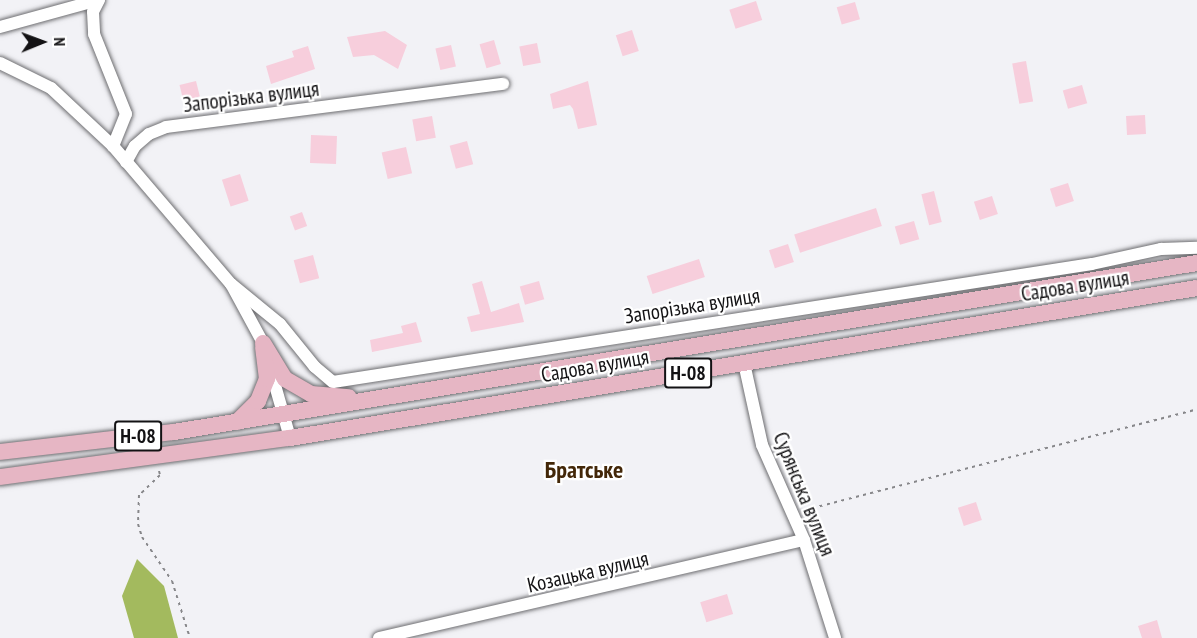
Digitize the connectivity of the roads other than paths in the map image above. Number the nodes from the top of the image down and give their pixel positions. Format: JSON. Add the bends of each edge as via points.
{"nodes":[{"id":1,"x":98,"y":0,"type":"edge"},
{"id":2,"x":0,"y":27,"type":"edge"},
{"id":3,"x":0,"y":63,"type":"edge"},
{"id":4,"x":503,"y":84,"type":"dead end"},
{"id":5,"x":113,"y":146,"type":"junction"},
{"id":6,"x":126,"y":162,"type":"junction"},
{"id":7,"x":1197,"y":248,"type":"edge"},
{"id":8,"x":1197,"y":263,"type":"edge"},
{"id":9,"x":231,"y":284,"type":"junction"},
{"id":10,"x":1197,"y":288,"type":"edge"},
{"id":11,"x":263,"y":343,"type":"junction"},
{"id":12,"x":744,"y":363,"type":"junction"},
{"id":13,"x":370,"y":399,"type":"junction"},
{"id":14,"x":281,"y":415,"type":"junction"},
{"id":15,"x":237,"y":422,"type":"junction"},
{"id":16,"x":290,"y":438,"type":"junction"},
{"id":17,"x":0,"y":452,"type":"edge"},
{"id":18,"x":0,"y":477,"type":"edge"},
{"id":19,"x":804,"y":540,"type":"junction"},
{"id":20,"x":379,"y":638,"type":"edge"},
{"id":21,"x":835,"y":638,"type":"edge"}],
"edges":[{"from":1,"to":2,"type":"street"},
{"from":1,"to":5,"type":"street","via":[[93,12],[94,34],[126,114]]},
{"from":3,"to":5,"type":"street","via":[[51,88]]},
{"from":4,"to":6,"type":"street","name":"Запорізька вулиця","via":[[166,127],[142,140]]},
{"from":5,"to":6,"type":"street"},
{"from":6,"to":9,"type":"street"},
{"from":7,"to":9,"type":"street","name":"Запорізька вулиця","via":[[1161,249],[1092,264],[333,382],[315,368],[280,324]]},
{"from":8,"to":13,"type":"main road","name":"Садова вулиця","number":"Н-08"},
{"from":9,"to":11,"type":"street"},
{"from":10,"to":12,"type":"main road","name":"Садова вулиця","number":"Н-08"},
{"from":11,"to":13,"type":"main road","via":[[285,379],[311,394]]},
{"from":11,"to":14,"type":"street"},
{"from":11,"to":15,"type":"main road","via":[[267,380],[258,401]]},
{"from":12,"to":16,"type":"main road","name":"Садова вулиця","number":"Н-08"},
{"from":12,"to":19,"type":"street","name":"Сурянська вулиця","via":[[762,445]]},
{"from":13,"to":14,"type":"main road","name":"Садова вулиця","number":"Н-08"},
{"from":14,"to":15,"type":"main road","number":"Н-08"},
{"from":14,"to":16,"type":"street"},
{"from":15,"to":17,"type":"main road","number":"Н-08"},
{"from":16,"to":18,"type":"main road","name":"Садова вулиця","number":"Н-08"},
{"from":19,"to":20,"type":"street","name":"Козацька вулиця"},
{"from":19,"to":21,"type":"street","name":"Сурянська вулиця"}]}
